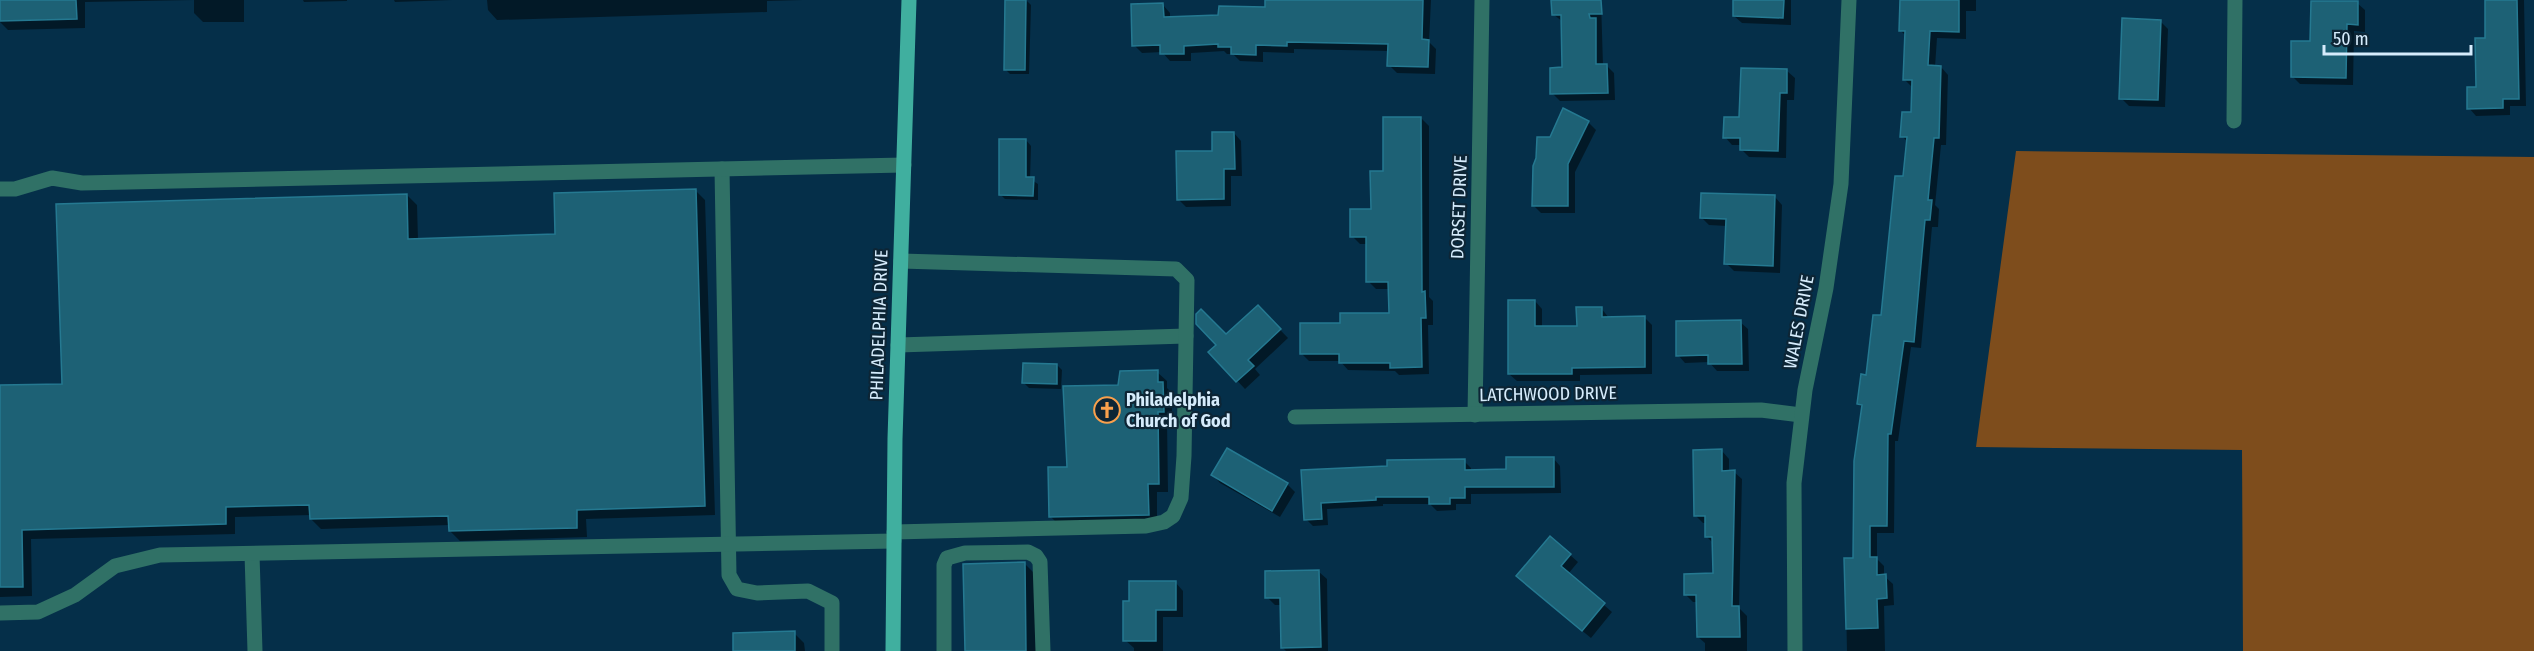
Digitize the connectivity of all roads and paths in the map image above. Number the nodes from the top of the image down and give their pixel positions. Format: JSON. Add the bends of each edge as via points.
{"nodes":[{"id":1,"x":909,"y":0,"type":"edge"},
{"id":2,"x":1482,"y":0,"type":"edge"},
{"id":3,"x":1849,"y":0,"type":"edge"},
{"id":4,"x":2235,"y":0,"type":"edge"},
{"id":5,"x":2234,"y":121,"type":"dead end"},
{"id":6,"x":904,"y":165,"type":"junction"},
{"id":7,"x":722,"y":169,"type":"junction"},
{"id":8,"x":0,"y":189,"type":"edge"},
{"id":9,"x":901,"y":261,"type":"junction"},
{"id":10,"x":1186,"y":336,"type":"junction"},
{"id":11,"x":898,"y":345,"type":"junction"},
{"id":12,"x":1475,"y":415,"type":"junction"},
{"id":13,"x":1801,"y":415,"type":"junction"},
{"id":14,"x":1294,"y":417,"type":"dead end"},
{"id":15,"x":894,"y":537,"type":"junction"},
{"id":16,"x":728,"y":544,"type":"junction"},
{"id":17,"x":252,"y":554,"type":"junction"},
{"id":18,"x":0,"y":613,"type":"edge"},
{"id":19,"x":255,"y":651,"type":"edge"},
{"id":20,"x":832,"y":651,"type":"edge"},
{"id":21,"x":893,"y":651,"type":"edge"},
{"id":22,"x":944,"y":651,"type":"edge"},
{"id":23,"x":1043,"y":651,"type":"edge"},
{"id":24,"x":1796,"y":651,"type":"edge"}],
"edges":[{"from":1,"to":6,"type":"main road","name":"PHILADELPHIA DRIVE"},
{"from":2,"to":12,"type":"street","name":"DORSET DRIVE"},
{"from":3,"to":13,"type":"street","name":"WALES DRIVE","via":[[1841,184]]},
{"from":4,"to":5,"type":"street"},
{"from":6,"to":7,"type":"street"},
{"from":6,"to":9,"type":"main road","name":"PHILADELPHIA DRIVE"},
{"from":7,"to":8,"type":"street","via":[[82,183],[52,178],[15,189]]},
{"from":7,"to":16,"type":"street"},
{"from":9,"to":10,"type":"street","via":[[1176,269],[1187,280]]},
{"from":9,"to":11,"type":"main road","name":"PHILADELPHIA DRIVE"},
{"from":10,"to":11,"type":"street"},
{"from":10,"to":15,"type":"street","via":[[1185,456],[1181,498],[1173,516],[1146,526]]},
{"from":11,"to":15,"type":"main road","name":"PHILADELPHIA DRIVE"},
{"from":12,"to":13,"type":"street","name":"LATCHWOOD DRIVE","via":[[1761,410]]},
{"from":12,"to":14,"type":"street","name":"LATCHWOOD DRIVE"},
{"from":13,"to":24,"type":"street","name":"WALES DRIVE","via":[[1794,483]]},
{"from":15,"to":16,"type":"street"},
{"from":15,"to":21,"type":"main road","name":"PHILADELPHIA DRIVE"},
{"from":16,"to":17,"type":"street"},
{"from":16,"to":20,"type":"street","via":[[729,575],[737,589],[757,593],[808,591],[831,603]]},
{"from":17,"to":18,"type":"street","via":[[160,555],[115,566],[75,595],[38,612]]},
{"from":17,"to":19,"type":"street"},
{"from":22,"to":23,"type":"street","via":[[946,558],[965,553],[1028,552],[1040,562]]}]}
